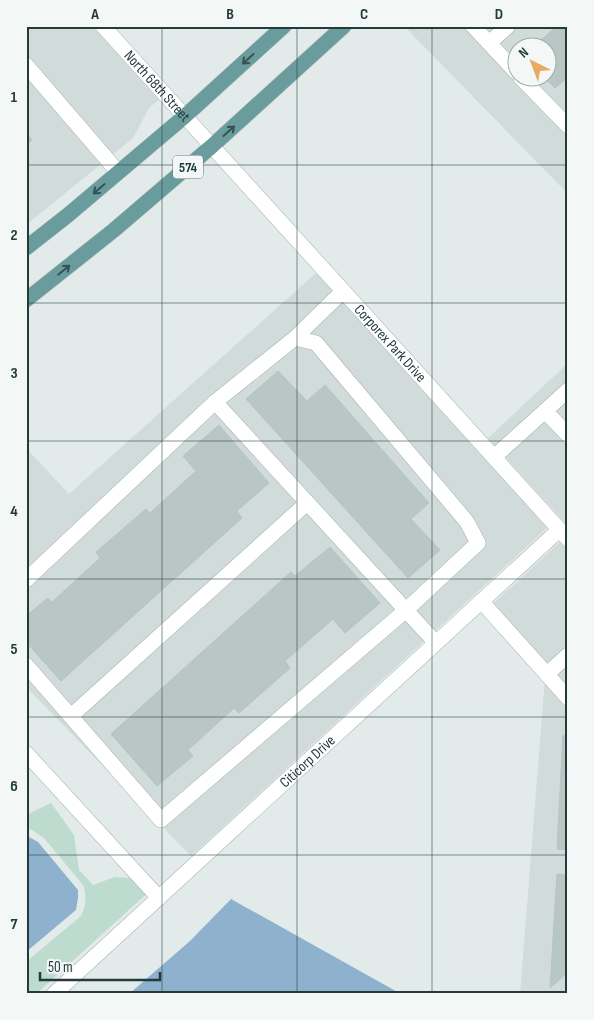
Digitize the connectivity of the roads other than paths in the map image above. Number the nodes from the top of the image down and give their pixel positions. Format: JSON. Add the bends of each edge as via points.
{"nodes":[{"id":1,"x":103,"y":26,"type":"edge"},
{"id":2,"x":284,"y":26,"type":"edge"},
{"id":3,"x":344,"y":26,"type":"edge"},
{"id":4,"x":473,"y":26,"type":"edge"},
{"id":5,"x":508,"y":26,"type":"edge"},
{"id":6,"x":489,"y":43,"type":"junction"},
{"id":7,"x":506,"y":61,"type":"edge"},
{"id":8,"x":26,"y":65,"type":"edge"},
{"id":9,"x":531,"y":88,"type":"edge"},
{"id":10,"x":184,"y":116,"type":"junction"},
{"id":11,"x":568,"y":126,"type":"edge"},
{"id":12,"x":212,"y":146,"type":"junction"},
{"id":13,"x":118,"y":172,"type":"junction"},
{"id":14,"x":29,"y":242,"type":"edge"},
{"id":15,"x":343,"y":291,"type":"junction"},
{"id":16,"x":26,"y":300,"type":"edge"},
{"id":17,"x":295,"y":338,"type":"junction"},
{"id":18,"x":568,"y":390,"type":"edge"},
{"id":19,"x":215,"y":402,"type":"junction"},
{"id":20,"x":546,"y":411,"type":"junction"},
{"id":21,"x":568,"y":435,"type":"edge"},
{"id":22,"x":494,"y":457,"type":"junction"},
{"id":23,"x":307,"y":502,"type":"junction"},
{"id":24,"x":564,"y":534,"type":"edge"},
{"id":25,"x":26,"y":580,"type":"edge"},
{"id":26,"x":481,"y":601,"type":"junction"},
{"id":27,"x":405,"y":610,"type":"junction"},
{"id":28,"x":436,"y":643,"type":"junction"},
{"id":29,"x":568,"y":655,"type":"edge"},
{"id":30,"x":26,"y":665,"type":"edge"},
{"id":31,"x":547,"y":674,"type":"junction"},
{"id":32,"x":568,"y":698,"type":"edge"},
{"id":33,"x":71,"y":716,"type":"junction"},
{"id":34,"x":26,"y":752,"type":"edge"},
{"id":35,"x":159,"y":898,"type":"junction"},
{"id":36,"x":54,"y":994,"type":"edge"}],
"edges":[{"from":1,"to":10,"type":"street","name":"North 68th Street"},
{"from":2,"to":10,"type":"main road","one_way":true},
{"from":12,"to":3,"type":"main road","number":"574","one_way":true},
{"from":4,"to":6,"type":"street"},
{"from":5,"to":6,"type":"street"},
{"from":6,"to":7,"type":"street"},
{"from":8,"to":13,"type":"street"},
{"from":9,"to":11,"type":"street"},
{"from":10,"to":12,"type":"street","name":"North 68th Street"},
{"from":10,"to":13,"type":"main road"},
{"from":12,"to":15,"type":"street","name":"Corporex Park Drive"},
{"from":16,"to":12,"type":"main road","number":"574","one_way":true},
{"from":13,"to":14,"type":"main road","one_way":true,"via":[[68,215]]},
{"from":15,"to":17,"type":"street"},
{"from":15,"to":22,"type":"street","name":"Corporex Park Drive"},
{"from":17,"to":19,"type":"street"},
{"from":17,"to":27,"type":"street","via":[[316,343],[467,522],[478,543]]},
{"from":18,"to":20,"type":"street"},
{"from":19,"to":23,"type":"street"},
{"from":19,"to":25,"type":"street"},
{"from":20,"to":21,"type":"street"},
{"from":20,"to":22,"type":"street"},
{"from":22,"to":24,"type":"street","name":"Corporex Park Drive"},
{"from":23,"to":27,"type":"street"},
{"from":23,"to":33,"type":"street"},
{"from":24,"to":26,"type":"street","name":"Citicorp Drive"},
{"from":26,"to":28,"type":"street","name":"Citicorp Drive"},
{"from":26,"to":31,"type":"street"},
{"from":27,"to":28,"type":"street"},
{"from":27,"to":33,"type":"street","via":[[161,820]]},
{"from":28,"to":35,"type":"street","name":"Citicorp Drive"},
{"from":29,"to":31,"type":"street"},
{"from":30,"to":33,"type":"street"},
{"from":31,"to":32,"type":"street"},
{"from":34,"to":35,"type":"street"},
{"from":35,"to":36,"type":"street","name":"Citicorp Drive"}]}
